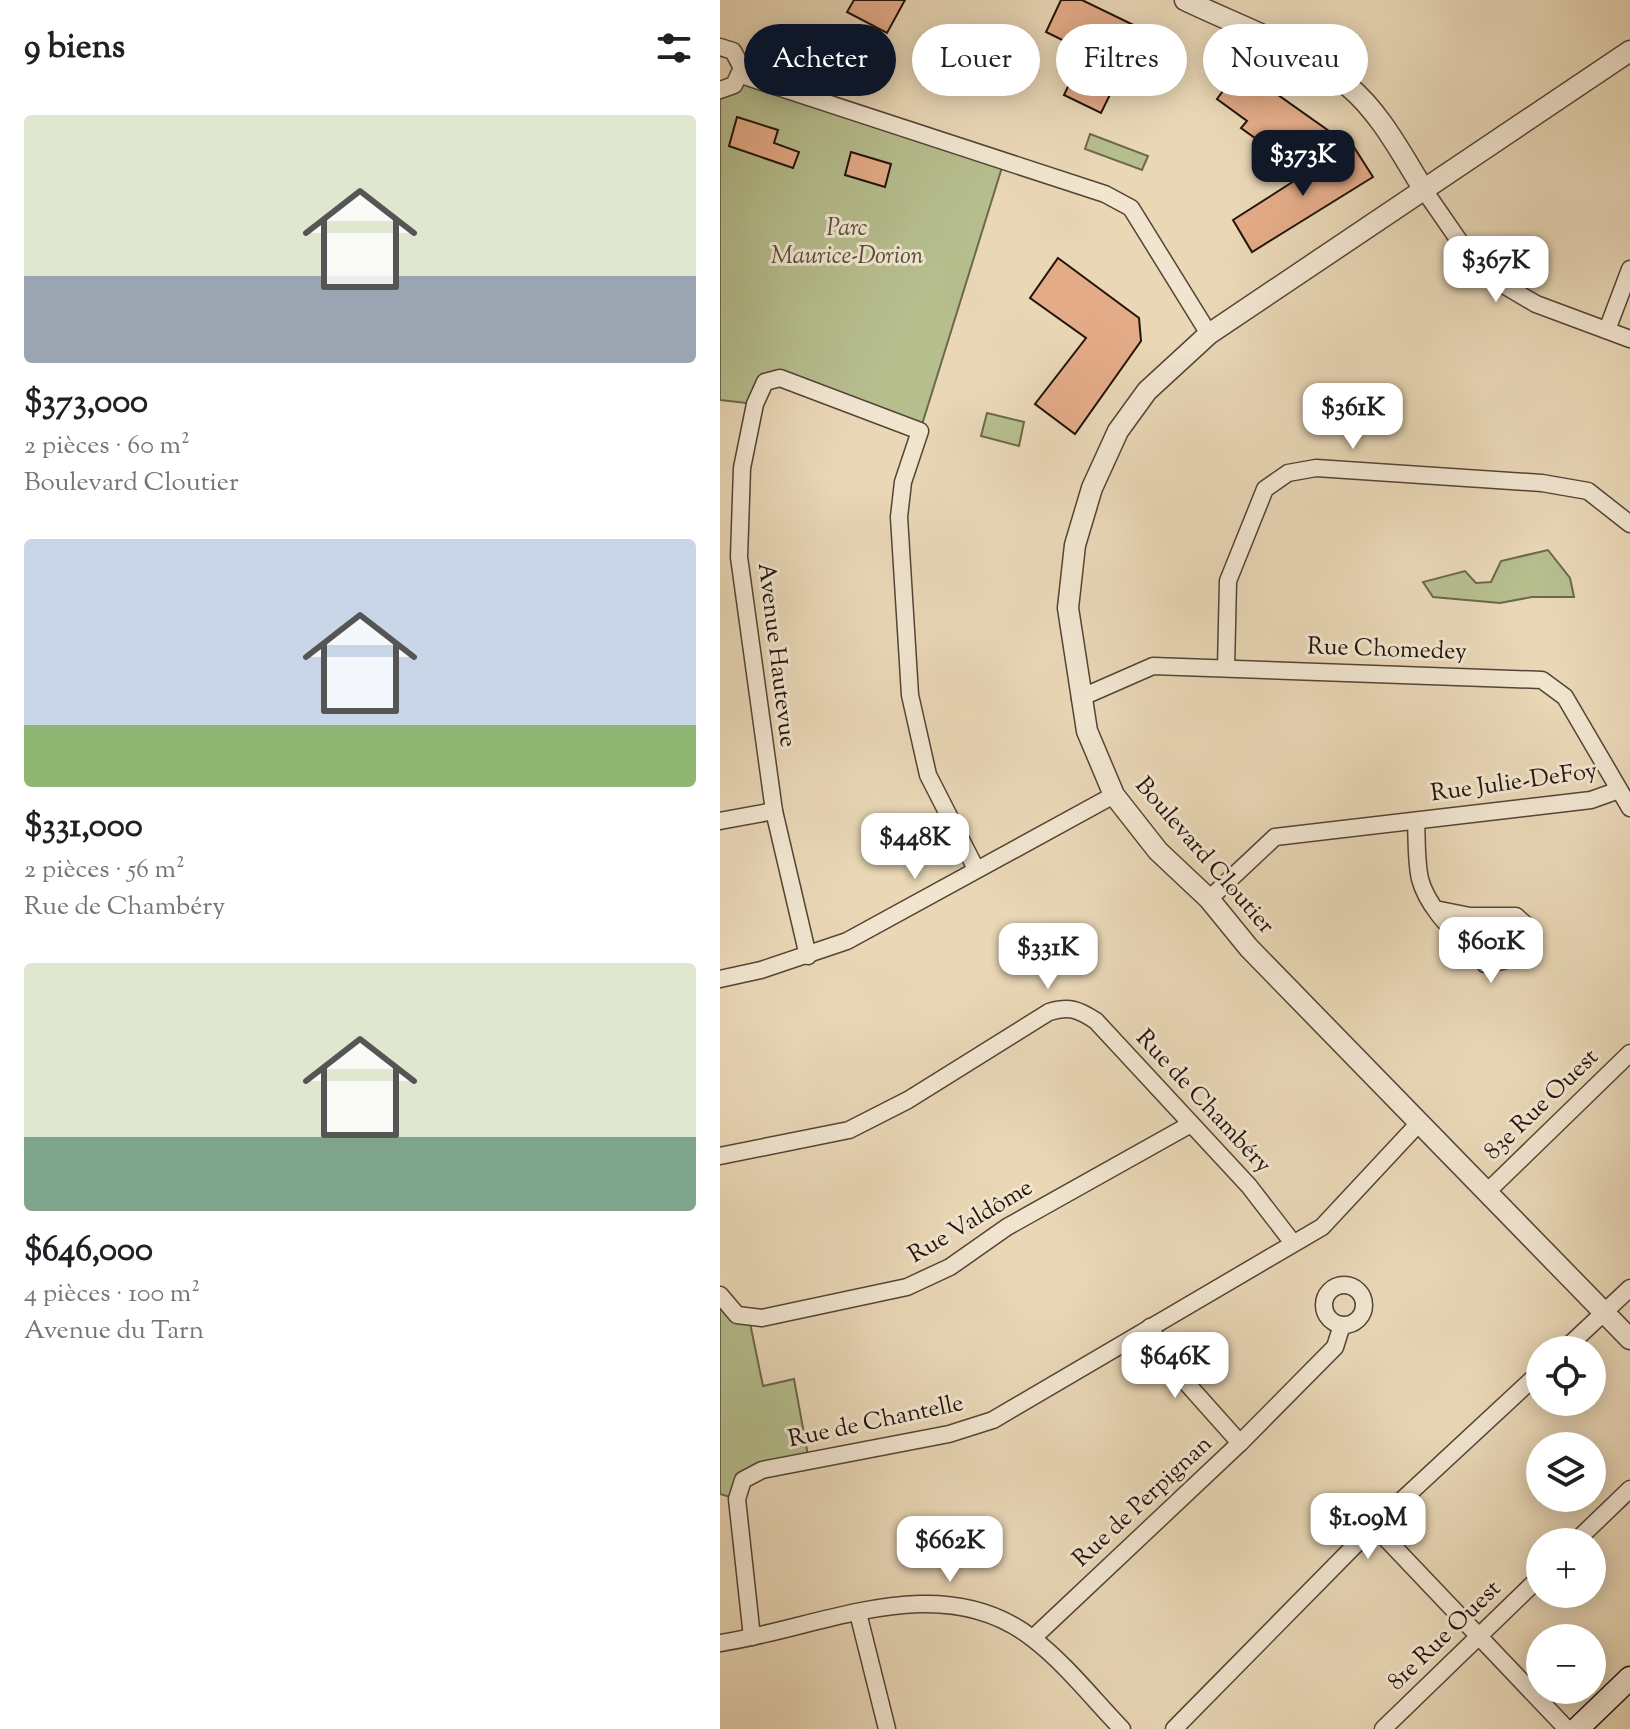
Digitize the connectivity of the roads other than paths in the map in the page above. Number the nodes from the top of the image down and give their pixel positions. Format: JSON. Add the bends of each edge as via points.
{"nodes":[{"id":1,"x":1185,"y":0,"type":"edge"},
{"id":2,"x":720,"y":47,"type":"edge"},
{"id":3,"x":1630,"y":51,"type":"edge"},
{"id":4,"x":741,"y":75,"type":"junction"},
{"id":5,"x":720,"y":90,"type":"edge"},
{"id":6,"x":1424,"y":190,"type":"junction"},
{"id":7,"x":1630,"y":269,"type":"edge"},
{"id":8,"x":1607,"y":330,"type":"junction"},
{"id":9,"x":1209,"y":334,"type":"junction"},
{"id":10,"x":1630,"y":339,"type":"edge"},
{"id":11,"x":1630,"y":524,"type":"edge"},
{"id":12,"x":1226,"y":668,"type":"junction"},
{"id":13,"x":1080,"y":698,"type":"junction"},
{"id":14,"x":1619,"y":790,"type":"junction"},
{"id":15,"x":1114,"y":795,"type":"junction"},
{"id":16,"x":1630,"y":808,"type":"edge"},
{"id":17,"x":774,"y":811,"type":"junction"},
{"id":18,"x":720,"y":821,"type":"edge"},
{"id":19,"x":1416,"y":822,"type":"junction"},
{"id":20,"x":976,"y":869,"type":"junction"},
{"id":21,"x":1209,"y":899,"type":"junction"},
{"id":22,"x":1435,"y":909,"type":"junction"},
{"id":23,"x":808,"y":956,"type":"junction"},
{"id":24,"x":720,"y":979,"type":"edge"},
{"id":25,"x":1630,"y":1053,"type":"edge"},
{"id":26,"x":1419,"y":1123,"type":"junction"},
{"id":27,"x":1191,"y":1124,"type":"junction"},
{"id":28,"x":720,"y":1156,"type":"edge"},
{"id":29,"x":1488,"y":1191,"type":"junction"},
{"id":30,"x":1293,"y":1243,"type":"junction"},
{"id":31,"x":1630,"y":1288,"type":"edge"},
{"id":32,"x":720,"y":1295,"type":"edge"},
{"id":33,"x":1604,"y":1313,"type":"junction"},
{"id":34,"x":1342,"y":1325,"type":"dead end"},
{"id":35,"x":1150,"y":1327,"type":"junction"},
{"id":36,"x":1579,"y":1336,"type":"edge"},
{"id":37,"x":1630,"y":1339,"type":"edge"},
{"id":38,"x":1526,"y":1385,"type":"edge"},
{"id":39,"x":1240,"y":1443,"type":"junction"},
{"id":40,"x":1630,"y":1489,"type":"edge"},
{"id":41,"x":1374,"y":1526,"type":"junction"},
{"id":42,"x":1590,"y":1528,"type":"edge"},
{"id":43,"x":1526,"y":1591,"type":"edge"},
{"id":44,"x":858,"y":1613,"type":"junction"},
{"id":45,"x":1479,"y":1636,"type":"junction"},
{"id":46,"x":752,"y":1637,"type":"junction"},
{"id":47,"x":1033,"y":1638,"type":"junction"},
{"id":48,"x":720,"y":1643,"type":"edge"},
{"id":49,"x":1630,"y":1678,"type":"edge"},
{"id":50,"x":887,"y":1729,"type":"edge"},
{"id":51,"x":1122,"y":1729,"type":"edge"},
{"id":52,"x":1174,"y":1729,"type":"edge"},
{"id":53,"x":1383,"y":1729,"type":"edge"},
{"id":54,"x":1567,"y":1729,"type":"edge"},
{"id":55,"x":1577,"y":1729,"type":"edge"}],
"edges":[{"from":1,"to":6,"type":"street","via":[[1312,62],[1349,86]]},
{"from":2,"to":4,"type":"street","via":[[738,56]]},
{"from":3,"to":6,"type":"street","name":"Boulevard Cloutier"},
{"from":4,"to":5,"type":"street","via":[[734,85]]},
{"from":4,"to":9,"type":"street","via":[[1105,194],[1131,208]]},
{"from":6,"to":8,"type":"street","via":[[1480,271],[1536,304]]},
{"from":6,"to":9,"type":"street","name":"Boulevard Cloutier"},
{"from":7,"to":8,"type":"street"},
{"from":8,"to":10,"type":"street"},
{"from":9,"to":13,"type":"street","name":"Boulevard Cloutier","via":[[1147,391],[1118,431],[1092,488],[1075,545],[1068,608]]},
{"from":11,"to":12,"type":"street","via":[[1588,491],[1542,483],[1316,468],[1288,473],[1265,489],[1228,581]]},
{"from":12,"to":13,"type":"street","name":"Rue Chomedey","via":[[1153,666]]},
{"from":12,"to":14,"type":"street","name":"Rue Chomedey","via":[[1542,680],[1565,697]]},
{"from":13,"to":15,"type":"street","name":"Boulevard Cloutier","via":[[1087,731]]},
{"from":14,"to":16,"type":"street","name":"Rue Chomedey"},
{"from":14,"to":19,"type":"street","name":"Rue Julie-DeFoy","via":[[1591,800]]},
{"from":15,"to":20,"type":"street"},
{"from":15,"to":21,"type":"street","name":"Boulevard Cloutier","via":[[1158,851]]},
{"from":17,"to":18,"type":"street"},
{"from":17,"to":20,"type":"street","name":"Avenue Hautevue","via":[[739,557],[742,468],[760,389],[780,378],[920,431],[903,482],[899,517],[910,695],[928,775]]},
{"from":17,"to":23,"type":"street","name":"Avenue Hautevue"},
{"from":19,"to":21,"type":"street","name":"Rue Julie-DeFoy","via":[[1275,837]]},
{"from":19,"to":22,"type":"street","name":"Rue Julie-DeFoy","via":[[1420,877]]},
{"from":20,"to":23,"type":"street","via":[[847,941]]},
{"from":21,"to":26,"type":"street","name":"Boulevard Cloutier","via":[[1249,948]]},
{"from":22,"to":22,"type":"street","name":"Rue Julie-DeFoy","via":[[1485,964],[1503,961],[1524,935],[1525,924],[1516,916]]},
{"from":23,"to":24,"type":"street"},
{"from":25,"to":29,"type":"street","name":"83e Rue Ouest"},
{"from":26,"to":29,"type":"street","name":"Boulevard Cloutier"},
{"from":26,"to":30,"type":"street","name":"Rue de Chantelle","via":[[1322,1227]]},
{"from":27,"to":28,"type":"street","name":"Rue de Chambéry","via":[[1096,1021],[1065,1007],[1033,1020],[908,1100],[849,1130]]},
{"from":27,"to":30,"type":"street","name":"Rue de Chambéry"},
{"from":27,"to":32,"type":"street","name":"Rue Valdôme","via":[[1007,1227],[950,1267],[907,1287],[762,1318],[737,1315]]},
{"from":29,"to":33,"type":"street","name":"Boulevard Cloutier"},
{"from":30,"to":35,"type":"street","name":"Rue de Chantelle"},
{"from":31,"to":33,"type":"street"},
{"from":33,"to":36,"type":"street"},
{"from":33,"to":37,"type":"street","name":"Boulevard Cloutier"},
{"from":34,"to":39,"type":"street","name":"Rue de Perpignan","via":[[1335,1347]]},
{"from":35,"to":39,"type":"street","via":[[1174,1369]]},
{"from":35,"to":46,"type":"street","name":"Rue de Chantelle","via":[[993,1420],[949,1434],[762,1470],[743,1480],[737,1499]]},
{"from":38,"to":41,"type":"street"},
{"from":39,"to":47,"type":"street","name":"Rue de Perpignan"},
{"from":40,"to":42,"type":"street"},
{"from":41,"to":45,"type":"street"},
{"from":41,"to":52,"type":"street"},
{"from":43,"to":45,"type":"street","name":"81e Rue Ouest"},
{"from":44,"to":46,"type":"street"},
{"from":44,"to":47,"type":"street","via":[[894,1605],[967,1605]]},
{"from":44,"to":50,"type":"street"},
{"from":45,"to":53,"type":"street","name":"81e Rue Ouest"},
{"from":45,"to":54,"type":"street"},
{"from":46,"to":48,"type":"street"},
{"from":47,"to":51,"type":"street"},
{"from":49,"to":55,"type":"main road"}]}
